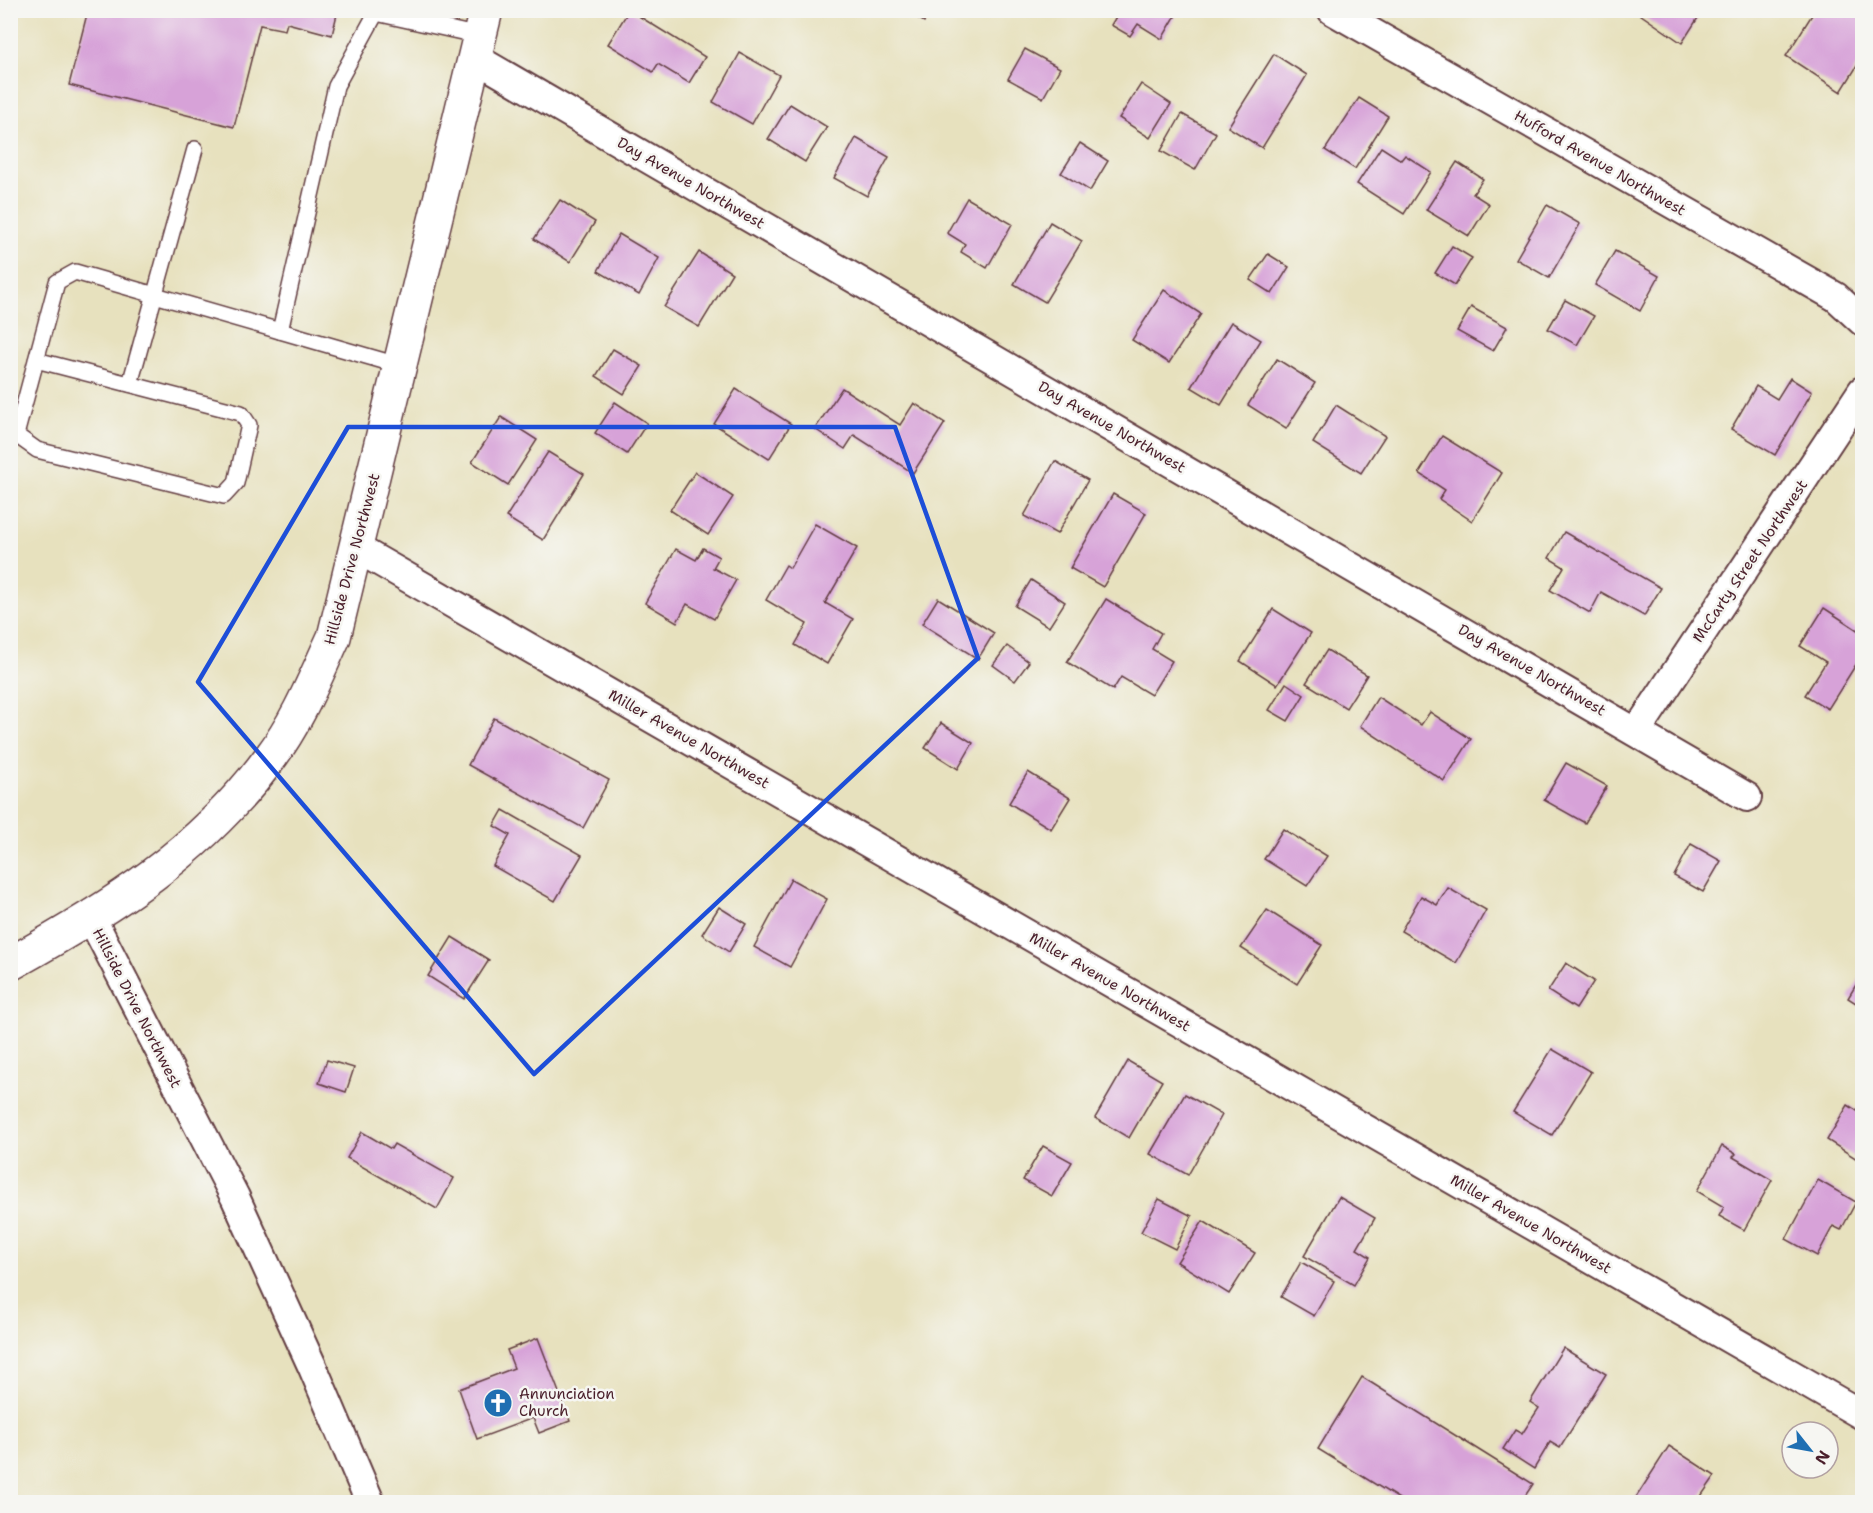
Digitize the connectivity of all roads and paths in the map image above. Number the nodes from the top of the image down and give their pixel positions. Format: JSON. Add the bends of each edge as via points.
{"nodes":[{"id":1,"x":1332,"y":10,"type":"edge"},
{"id":2,"x":377,"y":12,"type":"edge"},
{"id":3,"x":480,"y":35,"type":"edge"},
{"id":4,"x":195,"y":149,"type":"dead end"},
{"id":5,"x":153,"y":295,"type":"junction"},
{"id":6,"x":1863,"y":321,"type":"edge"},
{"id":7,"x":280,"y":331,"type":"junction"},
{"id":8,"x":36,"y":360,"type":"junction"},
{"id":9,"x":401,"y":366,"type":"junction"},
{"id":10,"x":130,"y":384,"type":"junction"},
{"id":11,"x":1863,"y":391,"type":"edge"},
{"id":12,"x":358,"y":549,"type":"junction"},
{"id":13,"x":1636,"y":730,"type":"junction"},
{"id":14,"x":1747,"y":796,"type":"dead end"},
{"id":15,"x":92,"y":919,"type":"junction"},
{"id":16,"x":10,"y":964,"type":"edge"},
{"id":17,"x":1863,"y":1416,"type":"edge"},
{"id":18,"x":370,"y":1503,"type":"edge"}],
"edges":[{"from":1,"to":6,"type":"street","name":"Hufford Avenue Northwest","via":[[1836,297]]},
{"from":2,"to":3,"type":"lane"},
{"from":2,"to":7,"type":"lane","via":[[336,86]]},
{"from":3,"to":9,"type":"main road","name":"Hillside Drive Northwest"},
{"from":3,"to":13,"type":"street","name":"Day Avenue Northwest"},
{"from":4,"to":5,"type":"lane"},
{"from":5,"to":7,"type":"lane"},
{"from":5,"to":8,"type":"lane","via":[[75,272],[57,282]]},
{"from":5,"to":10,"type":"lane"},
{"from":7,"to":9,"type":"lane"},
{"from":8,"to":10,"type":"lane"},
{"from":8,"to":10,"type":"lane","via":[[16,435],[37,450],[224,496],[236,483],[249,425],[241,413]]},
{"from":9,"to":12,"type":"main road","name":"Hillside Drive Northwest"},
{"from":11,"to":13,"type":"street","name":"McCarty Street Northwest"},
{"from":12,"to":15,"type":"main road","name":"Hillside Drive Northwest","via":[[334,637],[298,714],[271,757],[205,832],[156,874]]},
{"from":12,"to":17,"type":"street","name":"Miller Avenue Northwest"},
{"from":13,"to":14,"type":"street","name":"Day Avenue Northwest"},
{"from":15,"to":16,"type":"main road"},
{"from":15,"to":18,"type":"street","name":"Hillside Drive Northwest","via":[[235,1197]]}]}
